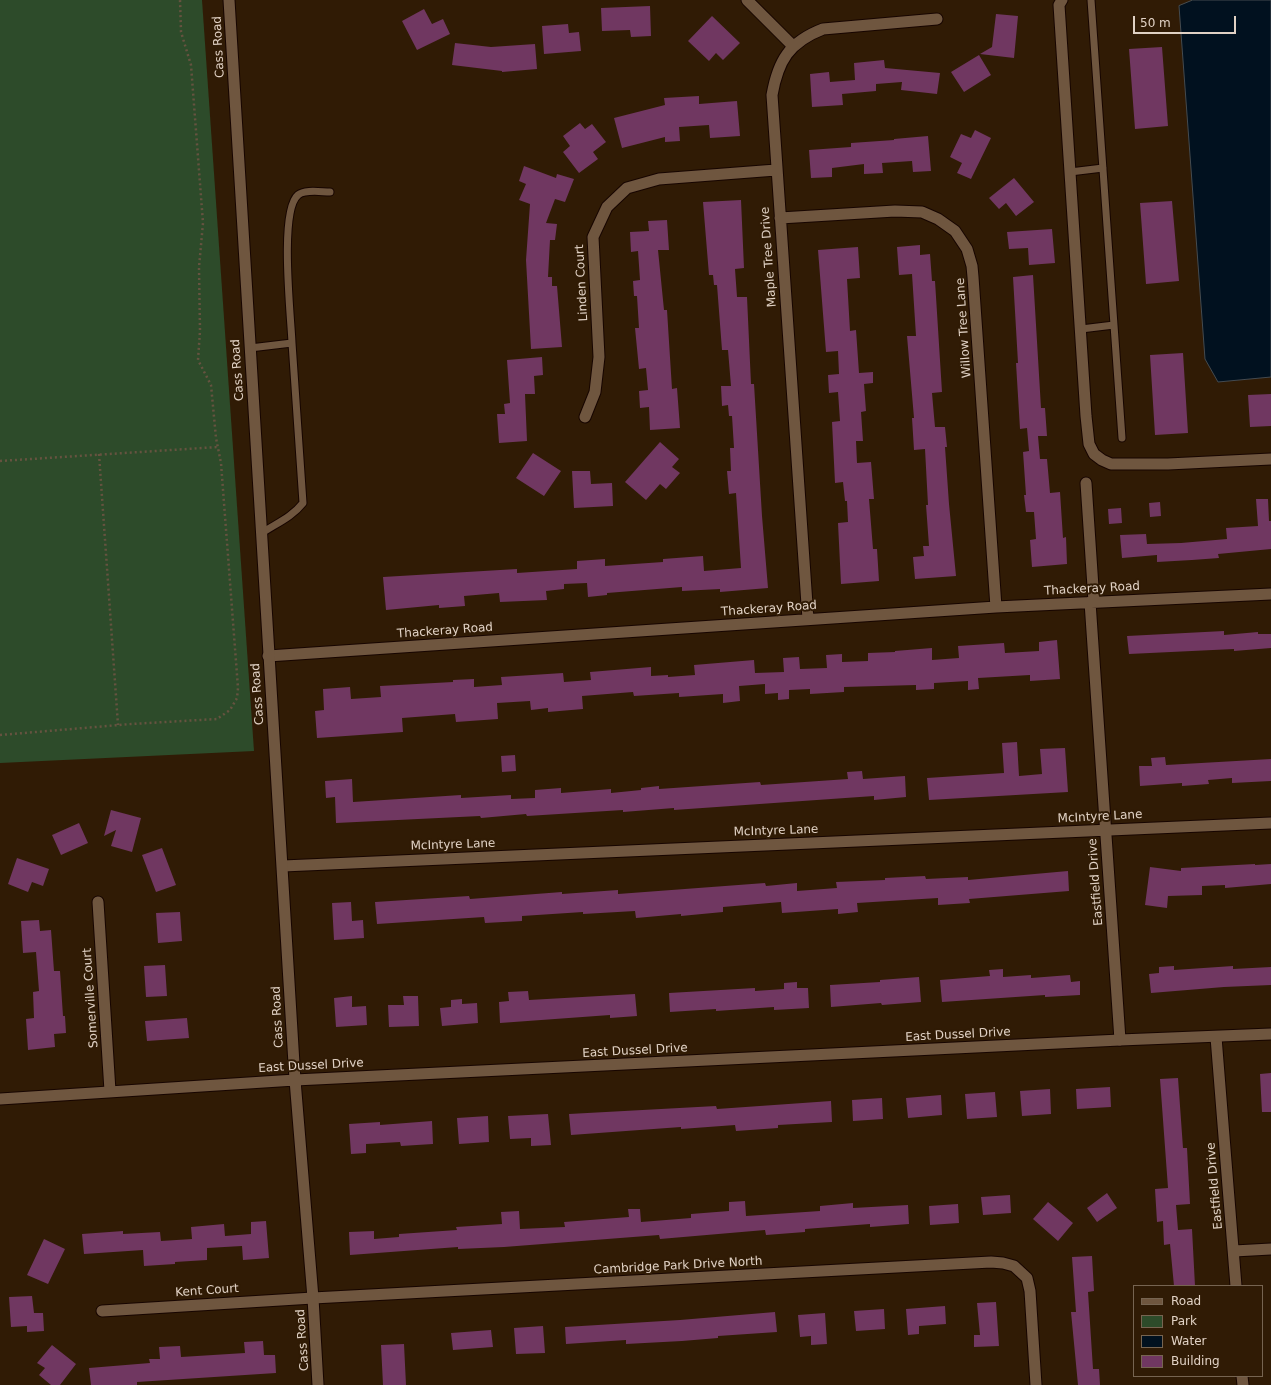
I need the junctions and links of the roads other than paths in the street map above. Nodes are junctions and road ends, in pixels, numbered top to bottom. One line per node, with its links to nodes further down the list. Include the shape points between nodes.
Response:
1 (229, 0): 15 (street, Cass Road)
2 (747, 0): 6 (street)
3 (1062, 0): 9 (street, via 1060,5)
4 (1091, 0): 7 (lane)
5 (937, 18): 6 (street, Maple Tree Drive, via 823,29)
6 (793, 46): 8 (street, Maple Tree Drive, via 779,66 772,96)
7 (1103, 168): 9 (lane); 12 (lane)
8 (776, 170): 11 (street, Maple Tree Drive); 16 (street, Linden Court, via 659,180 627,188 607,207 593,237 599,357 595,392)
9 (1070, 172): 13 (street)
10 (330, 192): 14 (lane, via 302,192 292,205 287,243)
11 (780, 218): 23 (street, Willow Tree Lane, via 895,211 922,212 955,231 967,249 974,277); 24 (street, Maple Tree Drive)
12 (1114, 325): 13 (lane); 17 (lane)
13 (1081, 329): 18 (street, via 1089,444 1094,454 1102,460 1111,464 1168,464)
14 (292, 343): 15 (lane); 20 (lane, via 302,503 290,516)
15 (250, 348): 20 (street, Cass Road)
16 (585, 417)
17 (1122, 438)
18 (1271, 459)
19 (1086, 483): 22 (street, Eastfield Drive)
20 (262, 532): 25 (street, Cass Road)
21 (1271, 594): 22 (street, Thackeray Road)
22 (1092, 602): 23 (street, Thackeray Road); 27 (street, Eastfield Drive)
23 (996, 607): 24 (street, Thackeray Road)
24 (808, 619): 25 (street, Thackeray Road)
25 (268, 656): 28 (street, Cass Road)
26 (1271, 823): 27 (street, McIntyre Lane)
27 (1105, 830): 28 (street, McIntyre Lane); 32 (street, Eastfield Drive)
28 (283, 866): 33 (street, Cass Road)
29 (98, 902): 34 (street, Somerville Court)
30 (1271, 1034): 31 (street, East Dussel Drive)
31 (1216, 1037): 32 (street, East Dussel Drive); 37 (street, Eastfield Drive)
32 (1120, 1040): 33 (street, East Dussel Drive)
33 (295, 1080): 34 (street, East Dussel Drive); 39 (street, Cass Road)
34 (110, 1091): 35 (street, East Dussel Drive)
35 (0, 1100)
36 (1271, 1249): 37 (street)
37 (1234, 1251): 38 (street, Eastfield Drive)
38 (1236, 1285)
39 (313, 1298): 40 (street, Kent Court); 41 (street, Cass Road); 42 (street, Cambridge Park Drive North, via 1003,1263 1014,1266 1027,1278)
40 (102, 1310)
41 (318, 1385)
42 (1036, 1385)

